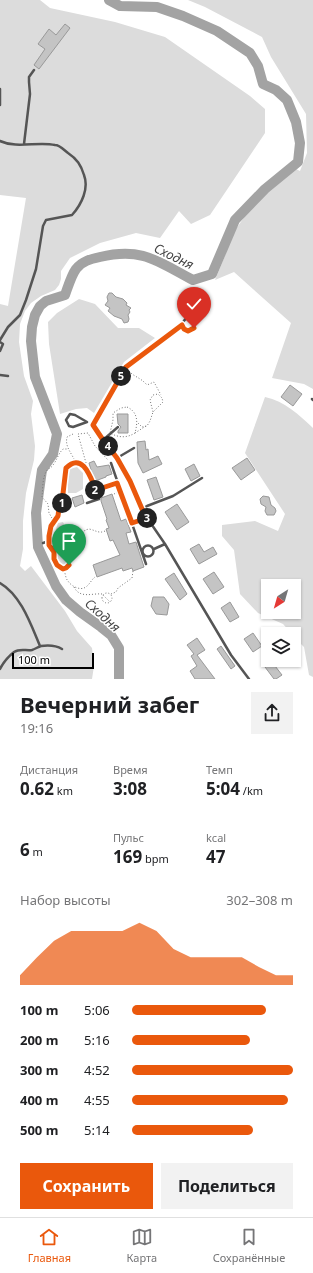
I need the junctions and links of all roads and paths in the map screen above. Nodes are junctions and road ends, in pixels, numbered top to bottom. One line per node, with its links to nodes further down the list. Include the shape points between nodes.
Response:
1 (34, 70): 5 (lane, via 29,77 30,94)
2 (0, 89): 3 (lane)
3 (0, 105)
4 (0, 142): 5 (lane)
5 (24, 144): 7 (lane, via 56,144 74,156 80,163 85,178 85,193 72,215 46,220 42,226 36,269 26,300 20,315 8,327)
6 (182, 325): 6 (lane, via 190,331 195,323 187,318); 9 (lane)
7 (0, 341): 8 (lane, via 3,344)
8 (0, 350)
9 (126, 367): 12 (path, via 147,385 154,382); 16 (lane)
10 (0, 375): 11 (lane)
11 (8, 376)
12 (162, 398): 13 (path, via 163,402); 13 (path, via 158,394 153,395 150,400)
13 (153, 412): 17 (path)
14 (87, 422): 14 (lane, via 72,414 66,420 71,427); 16 (lane)
15 (138, 422): 17 (path, via 142,426); 19 (path, via 132,409 121,408 113,412); 20 (path)
16 (93, 425): 22 (lane)
17 (147, 426): 20 (path)
18 (118, 427): 19 (lane)
19 (110, 433): 20 (path, via 126,437); 22 (lane)
20 (135, 433)
21 (73, 434): 24 (path, via 66,437)
22 (103, 440): 25 (lane)
23 (134, 448): 25 (lane)
24 (68, 449): 26 (path); 35 (path, via 63,449 58,454 43,480 42,497 48,504 48,513)
25 (117, 458): 33 (lane)
26 (76, 463): 28 (lane, via 84,465); 35 (lane, via 66,468 62,502)
27 (111, 463): 28 (path, via 95,446 88,433 78,434); 30 (lane)
28 (86, 469): 31 (lane)
29 (202, 478): 33 (lane, via 174,496)
30 (117, 483): 31 (lane); 36 (lane)
31 (96, 490): 32 (lane, via 99,499)
32 (87, 503)
33 (142, 509): 34 (lane)
34 (147, 518): 36 (lane); 40 (lane)
35 (54, 523): 39 (lane, via 51,526)
36 (132, 523): 42 (lane)
37 (105, 531): 44 (path, via 102,533 85,530 81,539 72,541 70,545 73,556 69,565)
38 (43, 543): 39 (lane)
39 (49, 543): 44 (path, via 57,565)
40 (165, 544): 41 (lane); 55 (lane, via 231,655)
41 (154, 549): 42 (lane, via 147,546); 42 (lane, via 150,556)
42 (142, 552): 43 (lane)
43 (146, 564)
44 (63, 569): 48 (path, via 67,580)
45 (133, 571): 50 (path, via 132,578)
46 (95, 577): 48 (path, via 82,589)
47 (0, 583): 52 (lane, via 14,594 27,615)
48 (74, 587): 49 (path, via 82,594)
49 (103, 594): 50 (path); 51 (path); 51 (path, via 103,601)
50 (111, 594): 51 (path)
51 (110, 602)
52 (40, 646): 53 (lane); 54 (lane, via 33,650 14,652)
53 (62, 649)
54 (0, 669)
55 (249, 679)

